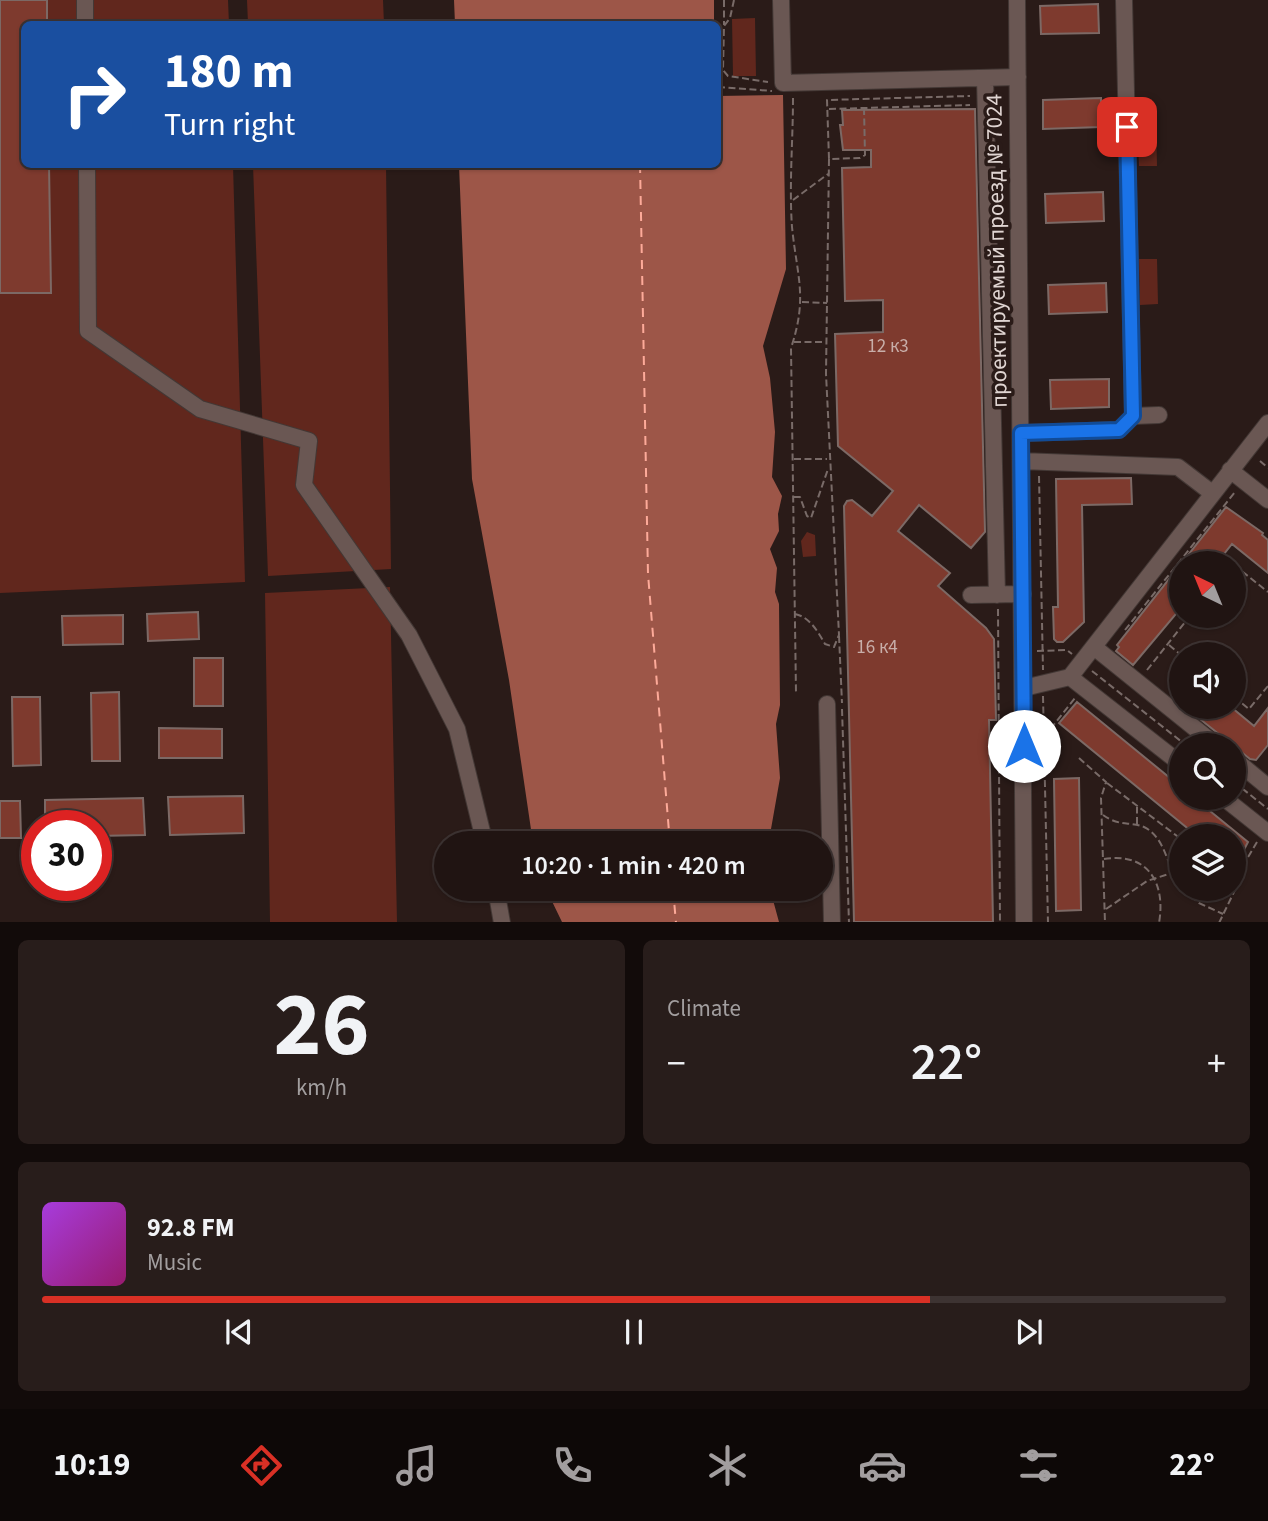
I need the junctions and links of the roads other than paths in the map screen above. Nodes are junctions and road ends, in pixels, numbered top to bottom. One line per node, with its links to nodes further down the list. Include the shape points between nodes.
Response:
1 (85, 0): 5 (street)
2 (781, 0): 6 (street, via 780,90)
3 (1017, 0): 7 (street, проектируемый проезд № 7024)
4 (1124, 0): 12 (street)
5 (85, 21)
6 (985, 78): 7 (street); 10 (street)
7 (1017, 78): 9 (street, проектируемый проезд № 7024)
8 (86, 168): 31 (street, via 88,331 200,409 309,441 304,485 409,635 457,729)
9 (1019, 218): 10 (street); 14 (street, проектируемый проезд № 7024)
10 (989, 219): 19 (street)
11 (1159, 415): 12 (street)
12 (1133, 416): 14 (street, via 1119,430)
13 (1265, 432): 16 (street)
14 (1021, 433): 15 (street, проектируемый проезд № 7024)
15 (1021, 461): 17 (street, via 1178,467); 20 (street, проектируемый проезд № 7024)
16 (1230, 470): 17 (street); 18 (street)
17 (1212, 493): 22 (street)
18 (1268, 500)
19 (998, 594): 20 (street); 21 (street)
20 (1023, 594): 24 (street, проектируемый проезд № 7024)
21 (971, 595)
22 (1094, 647): 23 (street); 26 (street)
23 (1070, 677): 24 (street); 27 (street)
24 (1024, 688): 36 (street, проектируемый проезд № 7024)
25 (827, 704): 35 (street)
26 (1201, 733)
27 (1169, 755)
28 (1246, 769): 29 (street)
29 (1268, 787)
30 (1237, 810): 32 (street)
31 (482, 831)
32 (1264, 835)
33 (498, 901): 34 (street)
34 (502, 922)
35 (832, 922)
36 (1024, 922)

